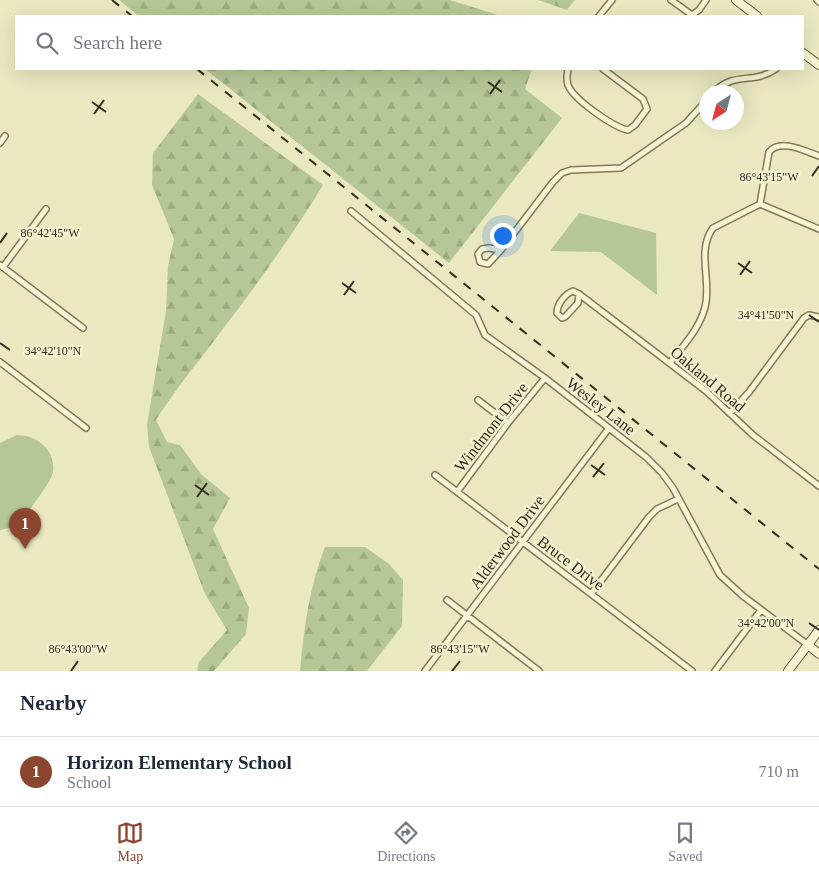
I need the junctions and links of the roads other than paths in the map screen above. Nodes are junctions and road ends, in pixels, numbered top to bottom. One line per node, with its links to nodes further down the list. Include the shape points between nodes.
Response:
1 (612, 0): 5 (street)
2 (670, 0): 3 (street, via 692,15)
3 (706, 0)
4 (736, 0): 6 (street)
5 (601, 15)
6 (756, 15)
7 (804, 54): 8 (street)
8 (819, 66)
9 (568, 70): 10 (street, via 568,85 575,96 619,128 628,130 646,108 643,99)
10 (604, 70)
11 (774, 70): 12 (street, via 761,76 729,80)
12 (721, 85)
13 (699, 109): 21 (street, via 686,123 621,168 562,173)
14 (5, 136): 15 (street)
15 (0, 143)
16 (819, 156): 17 (street, via 789,146 771,149)
17 (760, 204): 20 (street); 27 (street, via 713,228 708,234 704,253 706,306 699,323)
18 (46, 209): 22 (street)
19 (351, 211): 28 (street, Wesley Lane, via 476,316 485,335)
20 (819, 229)
21 (501, 250)
22 (1, 266): 25 (street)
23 (579, 294): 23 (street, via 573,309 565,317 560,316 557,308 568,293 573,290); 27 (street, Oakland Road)
24 (819, 317): 30 (street, via 809,315 804,318)
25 (83, 328)
26 (0, 362): 32 (street)
27 (670, 363): 30 (street, Oakland Road)
28 (545, 378): 31 (street, Windmont Drive); 33 (street, Wesley Lane)
29 (478, 400): 31 (street)
30 (730, 413): 35 (street, Oakland Road)
31 (508, 423): 36 (street, Windmont Drive)
32 (86, 428)
33 (609, 428): 37 (street, Wesley Lane, via 662,473); 38 (street, Alderwood Drive)
34 (435, 476): 36 (street, Bruce Drive)
35 (819, 486)
36 (457, 492): 38 (street, Bruce Drive)
37 (678, 499): 39 (street, via 649,517); 41 (street, Wesley Lane, via 720,575)
38 (523, 542): 39 (street, Bruce Drive); 42 (street, Alderwood Drive)
39 (591, 594): 48 (street, Bruce Drive)
40 (447, 600): 42 (street)
41 (761, 610): 44 (street, Wesley Lane); 49 (street)
42 (468, 616): 46 (street, Alderwood Drive); 47 (street)
43 (819, 630): 44 (street)
44 (808, 645): 45 (street); 50 (street)
45 (819, 654)
46 (425, 671)
47 (539, 671)
48 (692, 671)
49 (714, 671)
50 (788, 671)

